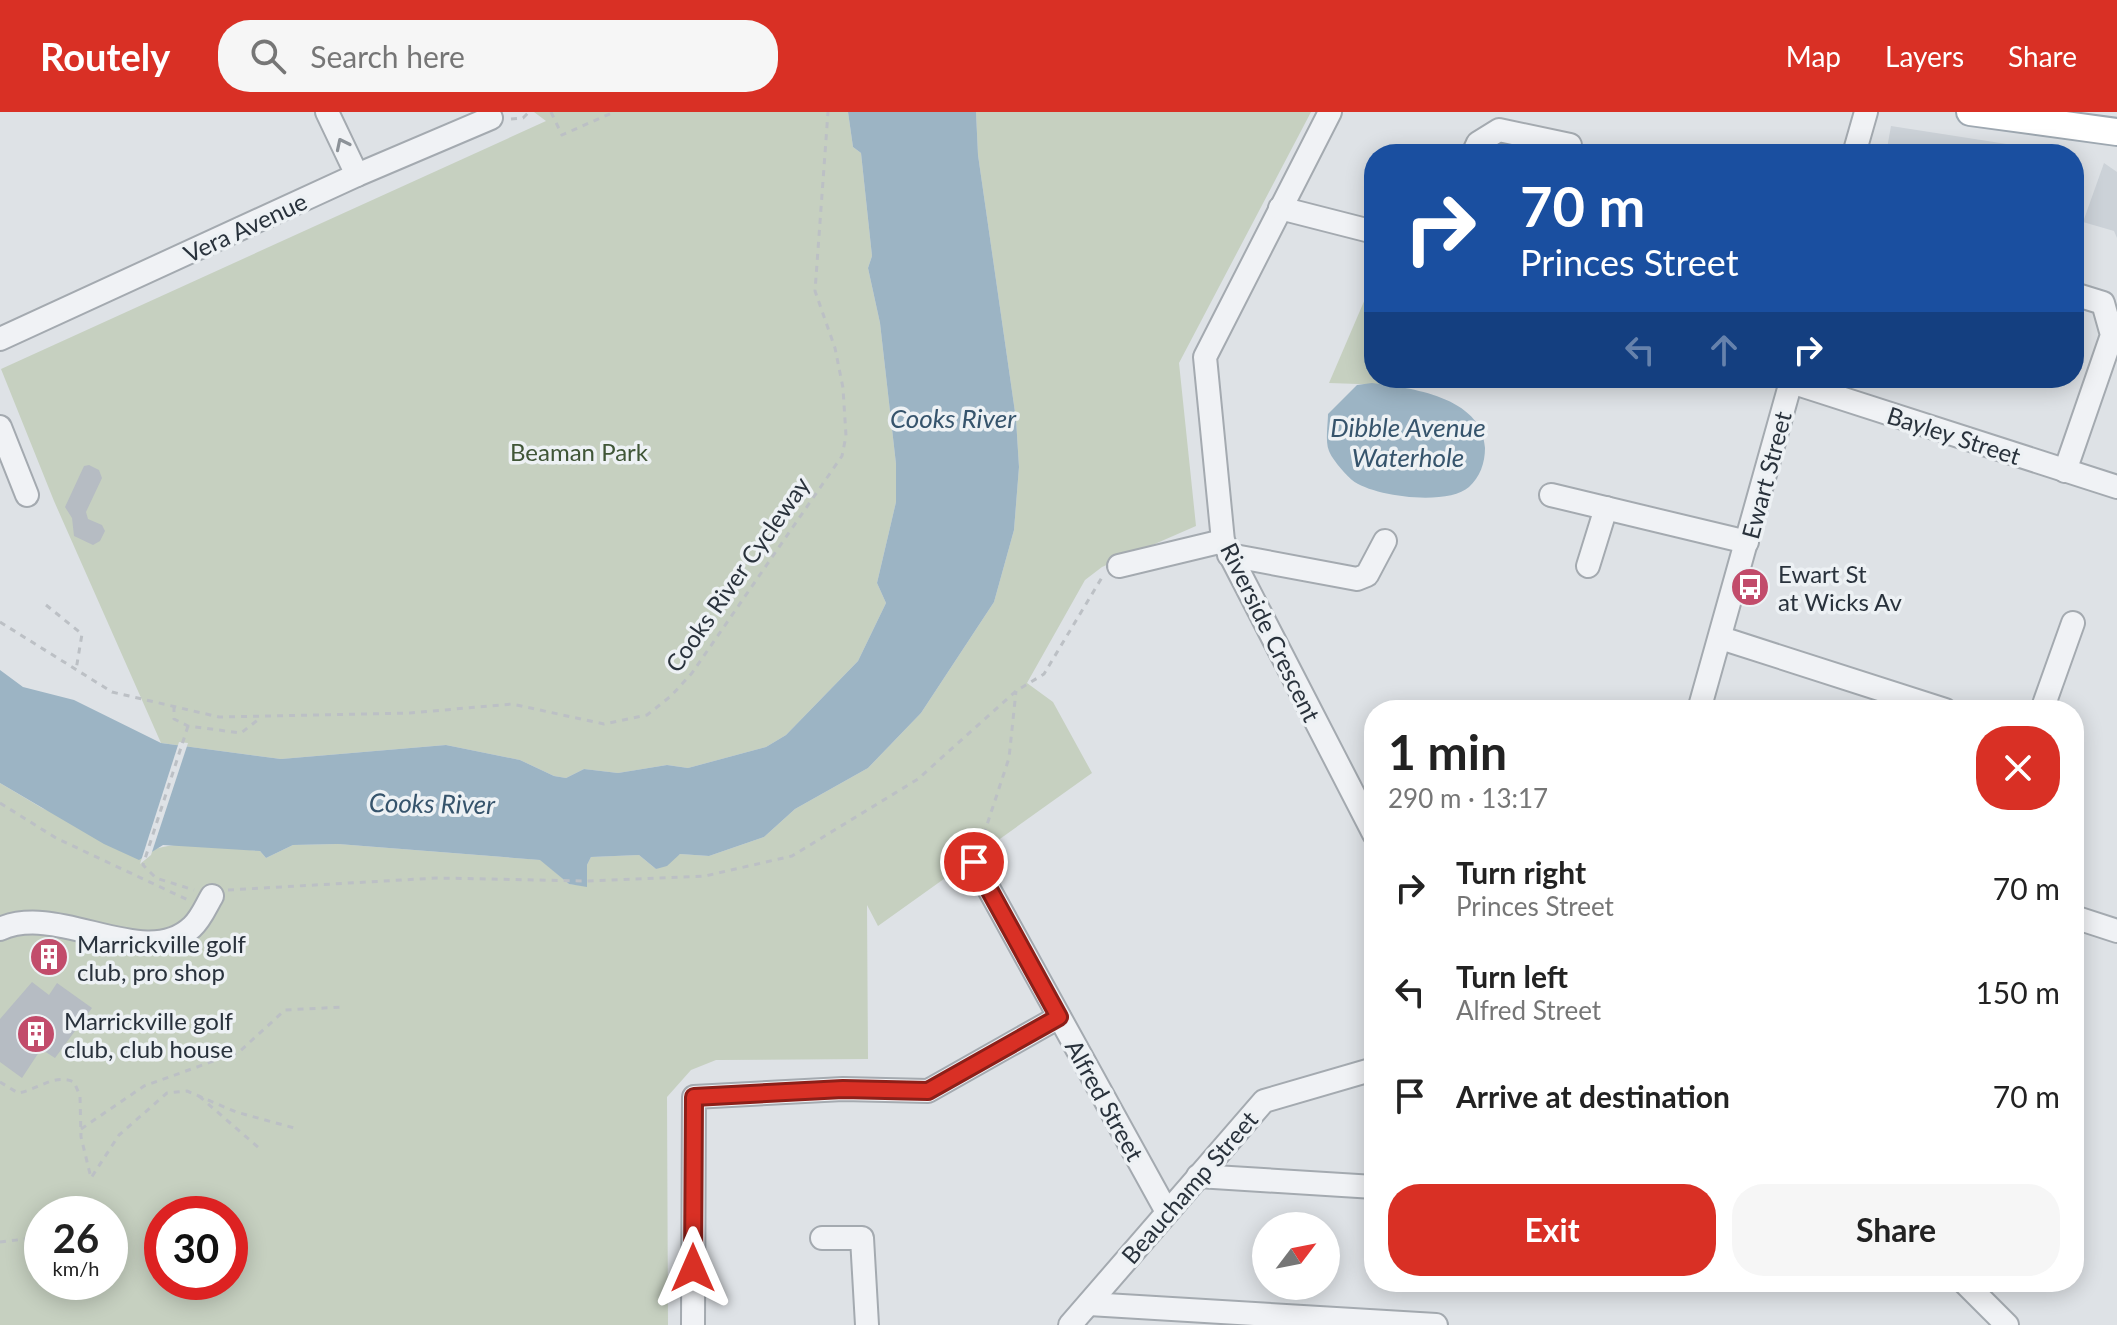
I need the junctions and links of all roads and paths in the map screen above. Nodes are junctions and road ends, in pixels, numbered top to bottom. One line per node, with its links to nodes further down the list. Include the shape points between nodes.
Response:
1 (327, 112): 13 (street, one-way to 1)
2 (551, 112): 3 (path, via 562,135)
3 (614, 112)
4 (828, 112): 41 (path, Cooks River Cycleway, via 815,291 843,388 842,456 671,696 647,715 604,724 512,704)
5 (1330, 112): 14 (street, Riverside Crescent)
6 (1866, 112): 12 (street)
7 (1970, 112): 9 (main road)
8 (491, 118): 13 (street, Vera Avenue)
9 (2117, 132)
10 (1478, 144): 11 (street, via 1499,130)
11 (1565, 144)
12 (1857, 144)
13 (357, 175): 17 (street, Vera Avenue)
14 (1280, 208): 15 (street); 28 (street, Riverside Crescent, via 1205,357)
15 (1364, 229)
16 (2084, 297): 21 (street, via 2103,303 2112,335)
17 (0, 339)
18 (1789, 388): 27 (street, Ewart Street)
19 (1815, 388): 21 (street, Bayley Street)
20 (0, 427): 23 (street)
21 (2065, 471): 22 (street, Bayley Street)
22 (2117, 487)
23 (27, 495)
24 (1551, 495): 25 (street)
25 (1606, 508): 27 (street); 30 (street)
26 (1385, 541): 28 (street, via 1367,575 1357,579)
27 (1747, 542): 34 (street, Ewart Street)
28 (1226, 548): 29 (street); 44 (street, Riverside Crescent)
29 (1119, 566): 36 (path, via 1100,576 1044,674)
30 (1588, 566)
31 (46, 605): 35 (path, via 82,634)
32 (0, 622): 35 (path, Cooks River Cycleway)
33 (2073, 623): 39 (street)
34 (1721, 638): 37 (street, Ewart Street); 38 (street)
35 (76, 670): 40 (path, Cooks River Cycleway, via 112,692)
36 (1016, 691): 45 (path, via 1009,758); 46 (path, via 918,779 792,856 705,876 587,881 437,878 227,890)
37 (1702, 700)
38 (1914, 700)
39 (2046, 700)
40 (174, 706): 41 (path, Cooks River Cycleway, via 219,717); 42 (path, via 174,719)
41 (259, 719): 42 (path, via 241,733)
42 (188, 726): 46 (path, via 143,865 156,878)
43 (0, 803): 46 (path, via 122,871)
44 (1364, 815)
45 (974, 862): 51 (street, Alfred Street)
46 (209, 901): 48 (street, via 183,935 161,941 143,943 40,920)
47 (2084, 920): 49 (street)
48 (0, 929)
49 (2117, 931)
50 (344, 1007): 55 (path, via 285,1010 239,1052 144,1086)
51 (1059, 1017): 60 (street, Alfred Street); 66 (street, via 928,1091 843,1089 694,1097)
52 (1364, 1072): 58 (street, Beauchamp Street, via 1272,1096)
53 (0, 1082): 55 (path, via 18,1093 53,1080 74,1082)
54 (196, 1093): 55 (path, via 178,1091 160,1098 119,1135 91,1178); 56 (path, via 236,1112); 57 (path)
55 (81, 1129)
56 (298, 1129)
57 (259, 1148)
58 (1198, 1176): 59 (street); 60 (street, Beauchamp Street)
59 (1364, 1186)
60 (1167, 1212): 65 (street, Beauchamp Street)
61 (822, 1238): 67 (street, via 862,1238)
62 (24, 1239): 63 (path)
63 (0, 1242)
64 (1974, 1292): 70 (street)
65 (1089, 1304): 68 (street, Beauchamp Street); 69 (street)
66 (693, 1325)
67 (867, 1325)
68 (1070, 1325)
69 (1436, 1325)
70 (2007, 1325)

